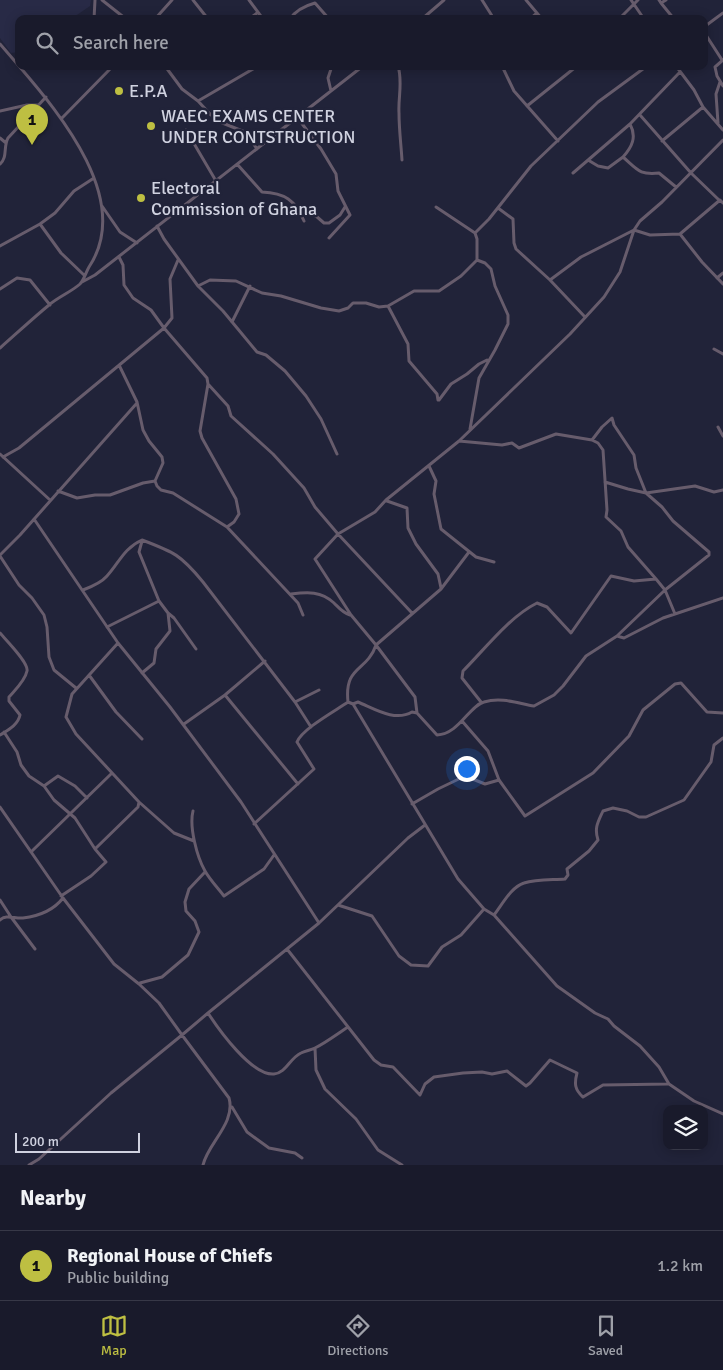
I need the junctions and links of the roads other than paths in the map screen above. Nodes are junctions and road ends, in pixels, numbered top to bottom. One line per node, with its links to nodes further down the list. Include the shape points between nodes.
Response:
1 (95, 0): 16 (street)
2 (102, 0): 17 (street)
3 (172, 0): 18 (street)
4 (193, 0): 19 (street)
5 (249, 0): 13 (street)
6 (444, 0): 23 (street)
7 (482, 0): 24 (street)
8 (526, 0): 14 (street)
9 (638, 0): 11 (street)
10 (666, 0): 12 (street)
11 (632, 2): 26 (street); 27 (street)
12 (660, 2): 28 (street)
13 (257, 13): 20 (street)
14 (537, 13): 25 (street)
15 (723, 13): 29 (street)
16 (94, 15)
17 (121, 15)
18 (159, 15)
19 (205, 15)
20 (254, 15)
21 (293, 15): 22 (street, via 304,6 315,3)
22 (326, 15)
23 (427, 15)
24 (491, 15)
25 (535, 15)
26 (622, 15)
27 (641, 15)
28 (671, 15)
29 (708, 24)
30 (708, 38): 32 (street)
31 (0, 44): 33 (street)
32 (723, 60): 45 (street, via 715,68)
33 (15, 61)
34 (22, 70): 48 (street)
35 (109, 70): 56 (street)
36 (168, 70): 49 (street, via 182,89)
37 (248, 70): 49 (street)
38 (331, 70): 47 (street, via 328,78)
39 (358, 70): 47 (street)
40 (399, 70): 68 (street)
41 (504, 70): 51 (street, via 514,91)
42 (570, 70): 51 (street)
43 (642, 70): 63 (street, via 598,102)
44 (680, 72): 52 (street); 54 (street)
45 (720, 82): 46 (street); 57 (street, via 716,94)
46 (723, 86)
47 (331, 91): 55 (street)
48 (46, 97): 50 (street); 56 (street)
49 (198, 101): 66 (street, via 220,122 245,132)
50 (38, 106): 53 (street); 65 (street)
51 (527, 106): 63 (street)
52 (703, 108): 57 (street); 64 (street)
53 (0, 111)
54 (640, 115): 58 (street); 64 (street)
55 (297, 117): 66 (street); 80 (street, via 336,174 338,191)
56 (62, 118): 74 (street)
57 (718, 123): 60 (street)
58 (630, 124): 67 (street, via 634,130 633,145); 69 (street)
59 (186, 130): 75 (street)
60 (723, 130)
61 (0, 138): 65 (street)
62 (723, 140): 73 (street)
63 (558, 141): 83 (street, via 532,166)
64 (662, 141): 73 (street)
65 (6, 143): 70 (street, via 6,153)
66 (258, 149): 71 (street)
67 (623, 158): 69 (street, via 608,168); 76 (street, via 638,171 659,173)
68 (402, 160)
69 (588, 160): 72 (street)
70 (0, 164)
71 (237, 164): 75 (street); 82 (street, via 262,192 285,196)
72 (573, 173)
73 (691, 173): 76 (street); 77 (street)
74 (94, 178): 79 (street); 85 (street, via 74,191 55,213)
75 (216, 181): 86 (street)
76 (677, 187): 87 (street)
77 (720, 200): 78 (street); 89 (street)
78 (723, 204)
79 (102, 206): 91 (street, via 120,232); 97 (street, via 103,236 96,257)
80 (345, 206): 82 (street, via 340,215 329,223); 90 (street, via 350,215)
81 (436, 207): 88 (street)
82 (297, 208): 84 (street)
83 (498, 208): 88 (street); 99 (street, via 513,219 516,249)
84 (304, 222)
85 (40, 224): 92 (street); 97 (street, via 61,253)
86 (157, 226): 91 (street); 94 (street)
87 (634, 230): 89 (street, via 650,235); 99 (street, via 581,257); 107 (street, via 620,272 604,297)
88 (475, 233): 95 (street)
89 (680, 234): 98 (street)
90 (329, 238)
91 (137, 243): 93 (street)
92 (0, 246)
93 (119, 257): 100 (street, via 96,276); 109 (street, via 123,265 124,285 133,298 151,310)
94 (179, 259): 102 (street); 109 (street, via 170,279 172,318)
95 (477, 260): 106 (street, via 439,291 414,291); 113 (street, via 485,262 491,269 508,315 508,324)
96 (723, 272): 98 (street)
97 (84, 275): 100 (street)
98 (718, 278): 101 (street)
99 (550, 280): 107 (street)
100 (82, 282): 105 (street)
101 (723, 284)
102 (198, 286): 103 (street, via 210,280 236,281); 108 (street)
103 (250, 286): 106 (street, via 262,293 338,311 353,303); 108 (street)
104 (0, 289): 105 (street, via 17,278 30,280)
105 (50, 305): 110 (street)
106 (388, 306): 113 (street, via 408,344 409,361 437,394 438,400 452,384)
107 (585, 317): 118 (street)
108 (232, 322): 122 (street, via 257,352 266,355 285,371 306,396 321,419)
109 (164, 328): 114 (street); 115 (street, via 207,378)
110 (0, 348)
111 (714, 349): 112 (street)
112 (723, 354)
113 (488, 360): 118 (street, via 479,378)
114 (119, 365): 116 (street); 123 (street, via 19,448)
115 (208, 384): 133 (street, via 200,431 236,499 238,514); 134 (street, via 228,406 236,421 304,488)
116 (137, 402): 125 (street, via 143,430 162,457 163,463); 128 (street)
117 (718, 427): 119 (street)
118 (470, 429): 121 (street)
119 (723, 436)
120 (592, 440): 121 (street, via 556,434 519,448 512,443); 126 (street, via 603,450); 129 (street, via 612,418 634,455)
121 (459, 441): 124 (street)
122 (336, 454)
123 (2, 455): 130 (street)
124 (429, 466): 131 (street); 136 (street, via 436,481 434,494 441,528)
125 (155, 481): 128 (street, via 110,495 77,498); 133 (street, via 161,490 173,493)
126 (605, 482): 129 (street); 139 (street, via 606,516)
127 (723, 490): 129 (street, via 714,492 695,486)
128 (58, 491): 130 (street)
129 (646, 493): 142 (street, via 709,552 709,556)
130 (50, 500): 132 (street)
131 (386, 500): 134 (street, via 375,512); 140 (street, via 407,508 408,528 438,574)
132 (34, 519): 137 (street); 141 (street)
133 (227, 527): 143 (street)
134 (338, 534): 147 (street); 150 (street, via 315,559)
135 (142, 540): 141 (street, via 125,551 106,578); 145 (street, via 139,552); 157 (street, via 170,550 187,562)
136 (469, 552): 138 (street); 140 (street)
137 (0, 555): 160 (street, via 44,615 49,657 54,670)
138 (494, 562)
139 (656, 579): 142 (street); 165 (street, via 634,581 611,576 571,632 547,607 537,603 528,608 463,671 462,678)
140 (441, 588): 147 (street)
141 (83, 590): 151 (street)
142 (664, 590): 148 (street); 153 (street)
143 (291, 594): 149 (street); 150 (street, via 321,594)
144 (723, 598): 148 (street)
145 (159, 601): 146 (street); 151 (street)
146 (168, 613): 156 (street); 158 (street, via 170,631 156,649 154,663)
147 (412, 613): 155 (street)
148 (674, 614): 153 (street, via 624,638)
149 (302, 615)
150 (351, 615): 155 (street)
151 (107, 627): 154 (street)
152 (0, 634): 172 (street, via 28,670 9,697 20,715 19,719)
153 (616, 636): 165 (street, via 586,656 554,695 534,706 503,699)
154 (118, 642): 158 (street); 159 (street)
155 (376, 645): 164 (street, via 373,654 348,680); 168 (street, via 415,698)
156 (196, 649)
157 (265, 661): 162 (street); 163 (street)
158 (142, 673): 170 (street)
159 (89, 675): 160 (street); 175 (street, via 116,712)
160 (76, 688): 176 (street, via 66,717 76,734)
161 (319, 690): 163 (street)
162 (225, 695): 170 (street); 178 (street)
163 (295, 702): 171 (street)
164 (348, 702): 166 (street); 171 (street)
165 (481, 702): 169 (street)
166 (353, 704): 168 (street, via 358,702 393,716); 182 (street)
167 (723, 713): 177 (street, via 707,712 681,683 675,684 643,710 628,736 593,773 525,816)
168 (417, 714): 169 (street, via 436,735 444,735)
169 (462, 721): 177 (street, via 488,751)
170 (184, 724): 186 (street)
171 (311, 727): 178 (street, via 298,742 314,770)
172 (4, 732): 173 (street); 179 (street, via 29,776)
173 (0, 735)
174 (723, 738): 197 (street, via 714,744 711,762 684,800 646,817 613,808 603,812 596,825 598,840 567,869 565,879 518,886)
175 (142, 739)
176 (112, 773): 180 (street); 181 (street)
177 (499, 780): 182 (street, via 485,784 465,776)
178 (298, 784): 186 (street)
179 (44, 786): 180 (street, via 58,776); 185 (street)
180 (87, 798): 185 (street)
181 (139, 802): 188 (street, via 174,832); 189 (street, via 138,807)
182 (412, 804): 187 (street)
183 (0, 807): 190 (street)
184 (192, 811): 188 (street)
185 (70, 814): 189 (street); 190 (street)
186 (254, 824): 191 (street)
187 (425, 825): 195 (street); 196 (street, via 458,880)
188 (194, 841): 192 (street)
189 (94, 849): 193 (street, via 106,862)
190 (31, 852): 193 (street)
191 (274, 855): 192 (street, via 264,869 224,896); 200 (street)
192 (205, 872): 203 (street, via 189,889 185,902 186,911 199,932 188,955 162,977)
193 (62, 897): 198 (street, via 57,906 44,913); 203 (street, via 114,964)
194 (0, 900): 198 (street)
195 (338, 905): 196 (street, via 372,916 400,956 411,966 428,966 442,948 461,935); 200 (street)
196 (484, 909): 197 (street)
197 (494, 915): 208 (street, via 557,986 608,1018 640,1046 659,1067)
198 (11, 917): 199 (street); 201 (street)
199 (0, 920)
200 (318, 923): 202 (street)
201 (35, 949)
202 (287, 949): 204 (street); 205 (street)
203 (139, 984): 206 (street, via 159,1003)
204 (208, 1013): 206 (street); 207 (street, via 238,1052 263,1073 275,1074 284,1070 300,1053)
205 (348, 1027): 207 (street); 208 (street, via 374,1060 393,1067 420,1095 425,1084 434,1077 463,1073 507,1071 526,1086 550,1060 577,1073 575,1087 583,1097 603,1085)
206 (182, 1036): 209 (street, via 229,1098); 212 (street)
207 (315, 1048): 214 (street, via 316,1070 325,1090 356,1119 378,1150)
208 (668, 1084): 210 (street)
209 (231, 1107): 211 (street, via 247,1132 269,1148 295,1153); 213 (street)
210 (723, 1114)
211 (302, 1158)
212 (29, 1165)
213 (203, 1165)
214 (402, 1165)

